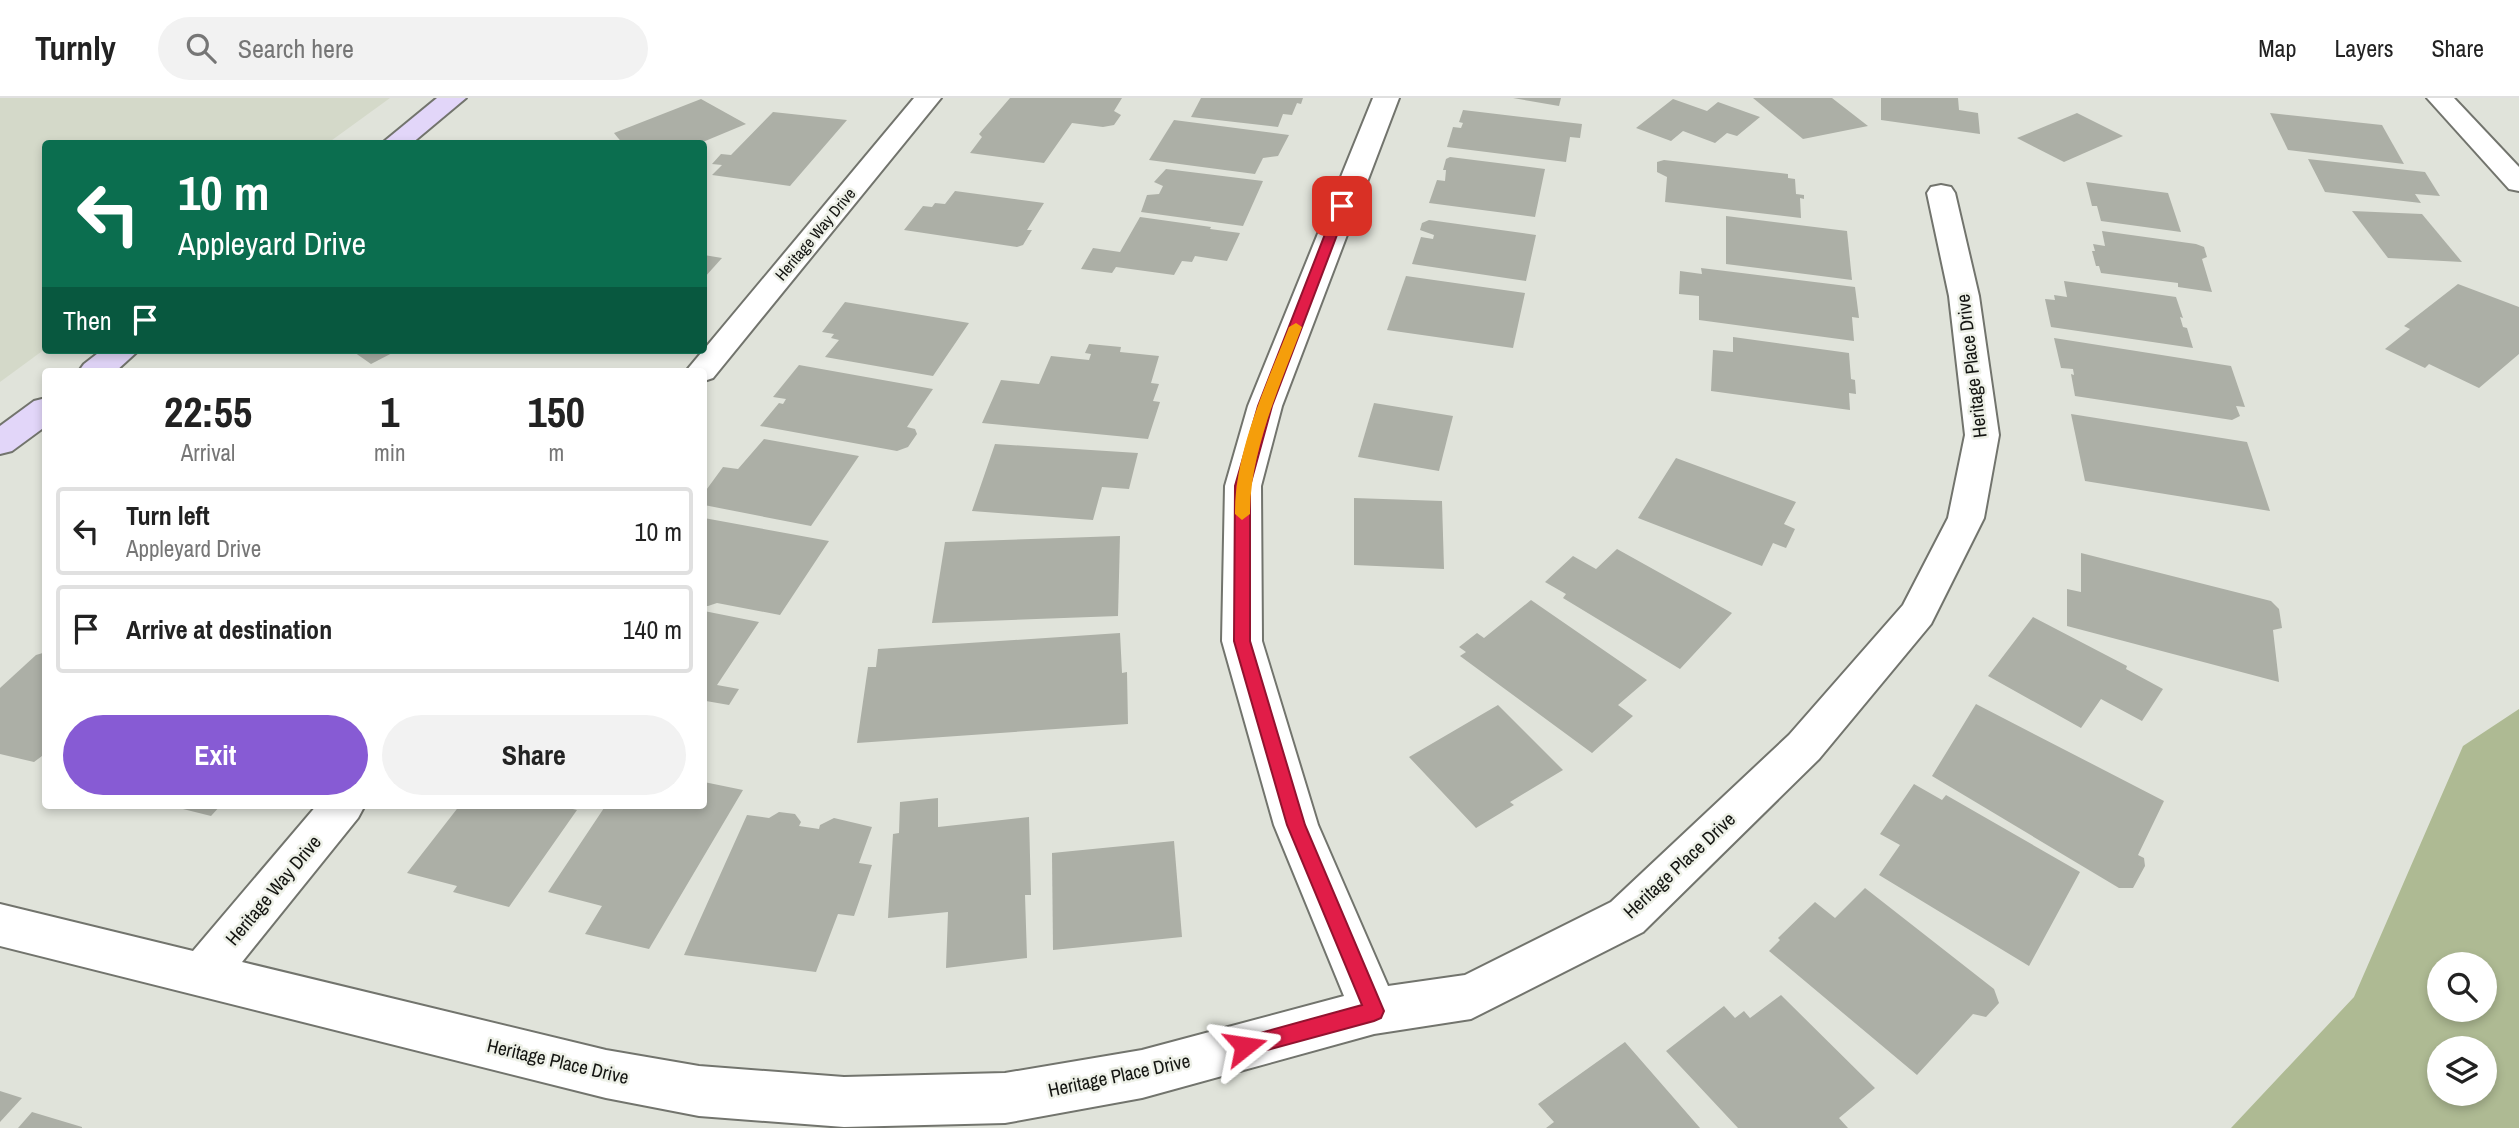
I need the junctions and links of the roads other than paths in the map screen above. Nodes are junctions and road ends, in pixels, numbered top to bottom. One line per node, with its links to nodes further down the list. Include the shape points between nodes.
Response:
1 (453, 98): 5 (street)
2 (928, 98): 10 (street, Heritage Way Drive)
3 (1386, 98): 16 (street, via 1265,406 1242,486 1242,641 1296,825)
4 (2440, 98): 6 (street)
5 (399, 140)
6 (2519, 183)
7 (1941, 193): 16 (street, Heritage Place Drive, via 1964,296 1982,435 1966,518 1917,614 1804,747 1627,917 1471,997)
8 (117, 354): 9 (street)
9 (99, 368)
10 (704, 368)
11 (42, 412): 12 (street)
12 (0, 443)
13 (340, 809): 15 (street, Heritage Way Drive)
14 (0, 925): 15 (street, Heritage Place Drive)
15 (202, 975): 16 (street, Heritage Place Drive, via 619,1076 699,1091 844,1102 1005,1098 1142,1074)
16 (1374, 1011)

